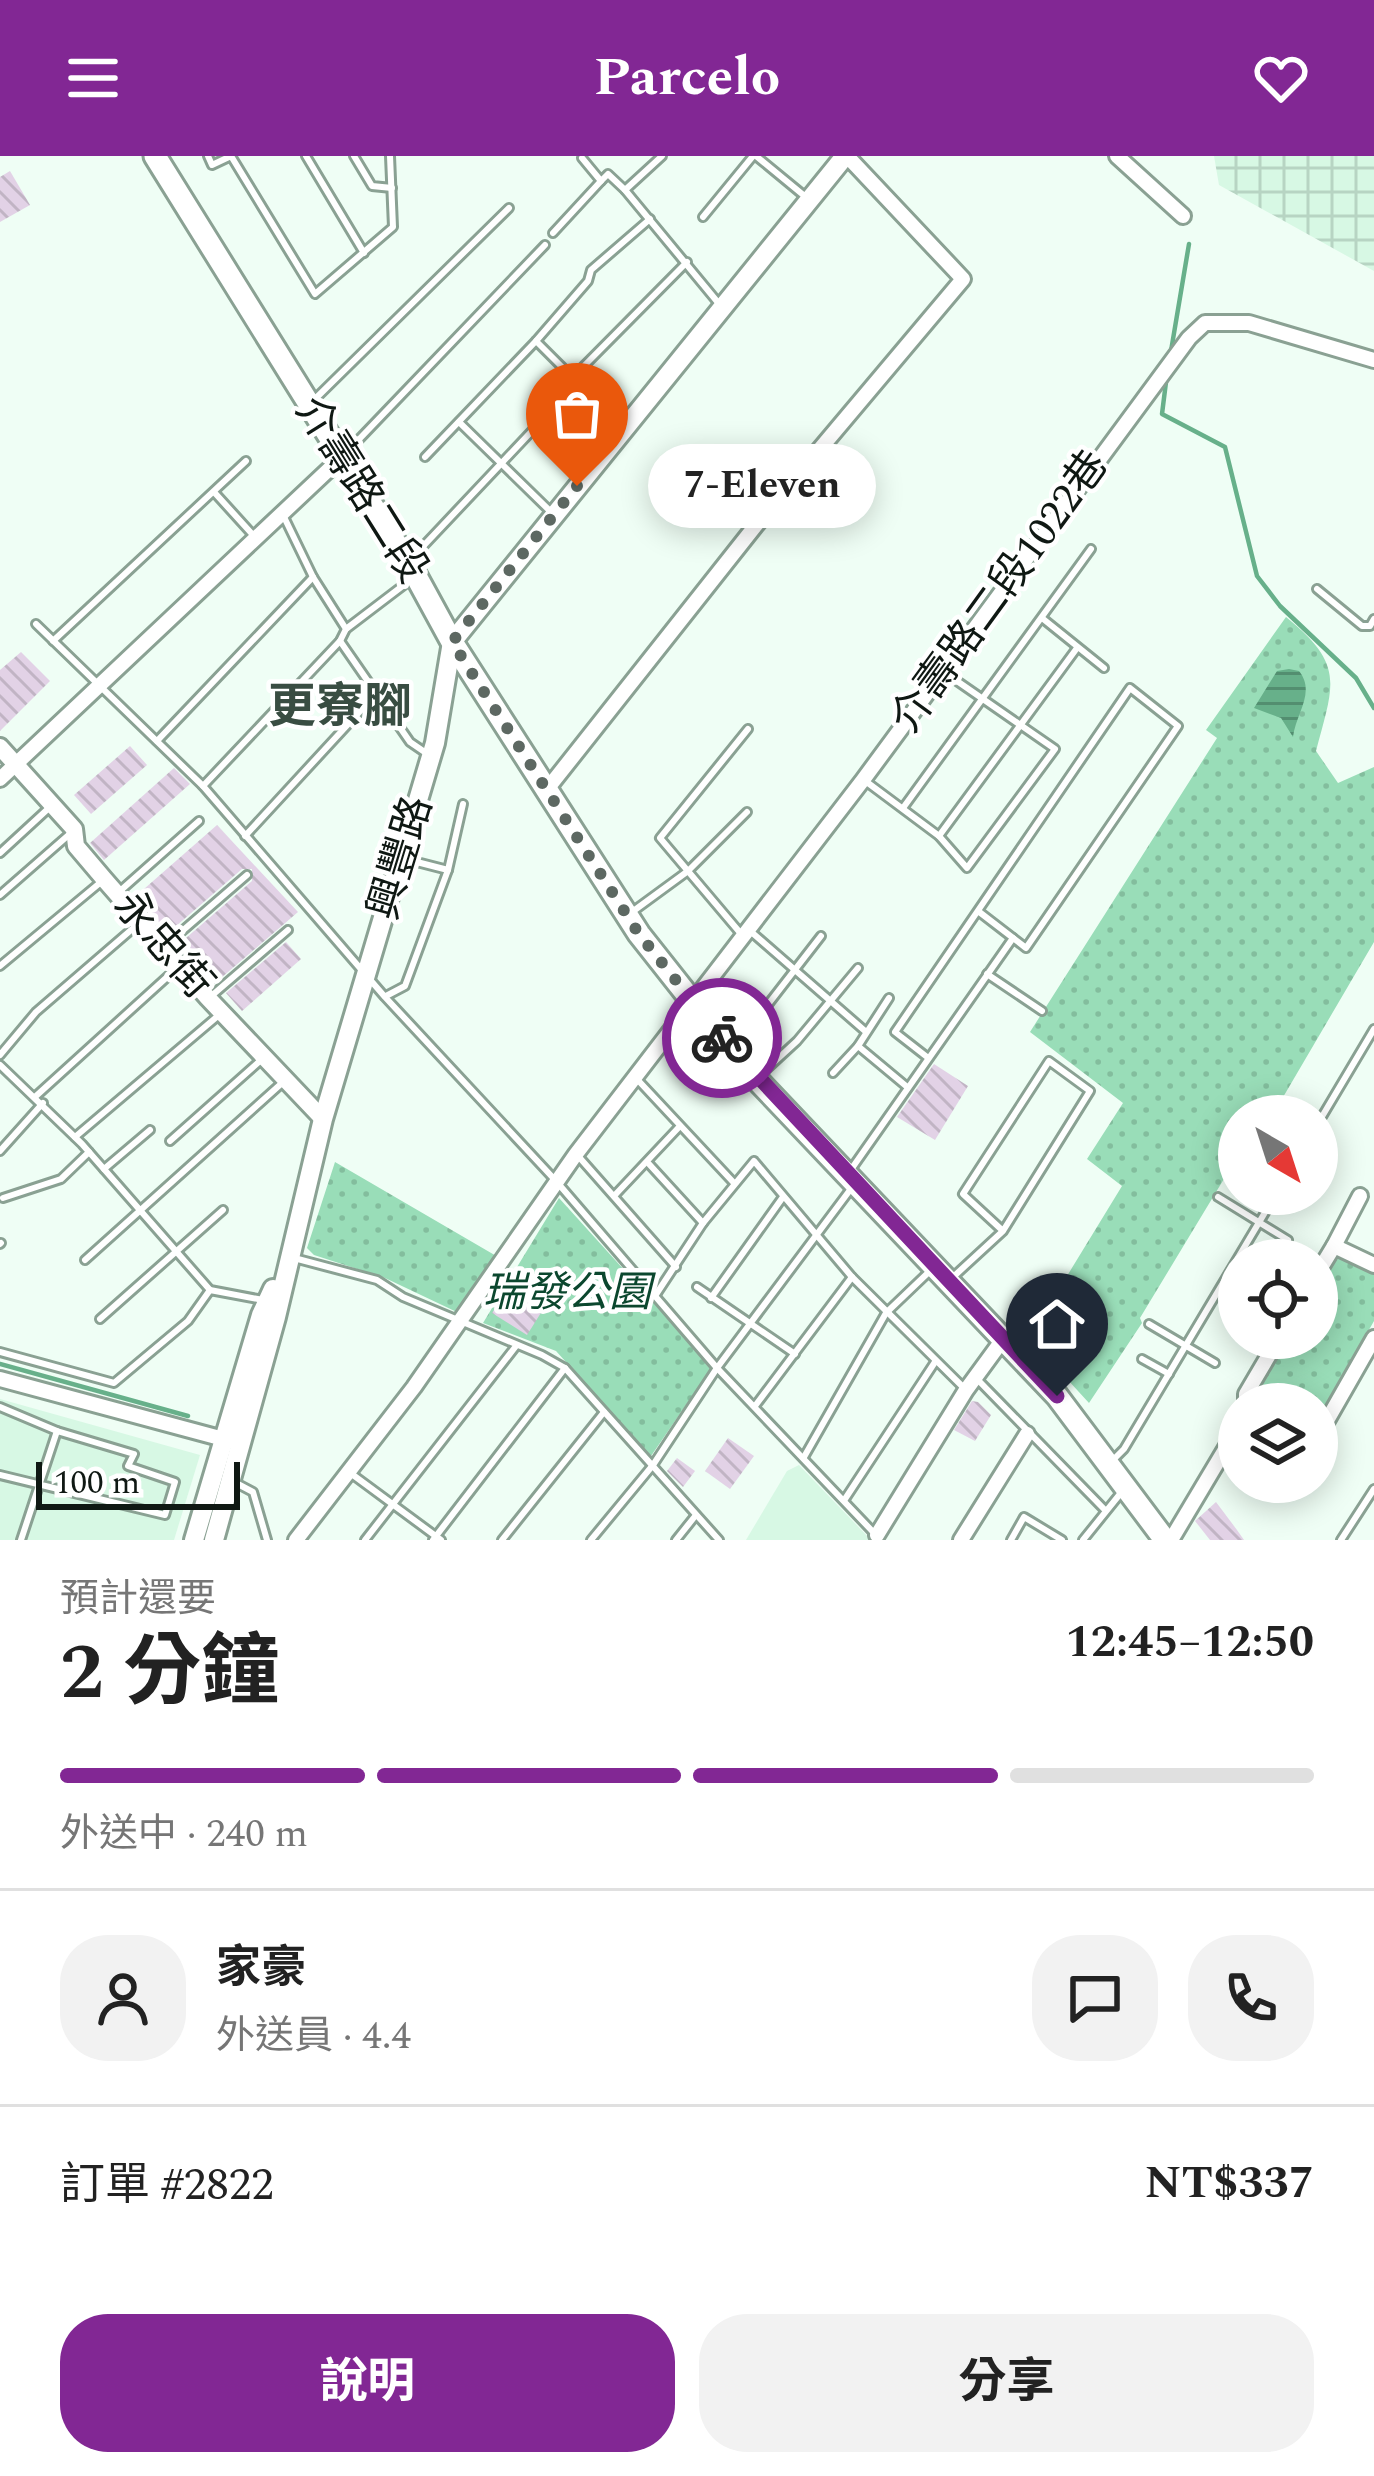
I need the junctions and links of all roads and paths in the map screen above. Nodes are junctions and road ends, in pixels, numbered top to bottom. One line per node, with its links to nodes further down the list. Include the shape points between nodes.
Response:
1 (155, 156): 28 (main road, 介壽路二段)
2 (208, 156): 3 (lane, via 212,165)
3 (231, 156): 22 (lane, via 315,294)
4 (305, 156): 22 (lane)
5 (354, 156): 13 (lane, via 372,185)
6 (390, 156): 13 (lane)
7 (662, 156): 14 (lane)
8 (755, 156): 15 (lane); 17 (lane)
9 (846, 156): 15 (main road, 興豐路); 65 (street, via 963,279)
10 (1117, 156): 18 (street)
11 (582, 158): 12 (lane)
12 (601, 181): 14 (lane, via 608,174); 20 (lane)
13 (392, 188): 22 (lane, via 394,227)
14 (625, 190): 19 (lane)
15 (809, 200): 24 (main road, 興豐路)
16 (508, 208): 28 (lane)
17 (703, 217)
18 (1183, 217)
19 (650, 219): 23 (lane); 25 (lane, via 591,270)
20 (553, 233)
21 (544, 245): 31 (lane)
22 (364, 253)
23 (687, 262): 24 (lane); 27 (lane)
24 (722, 308): 30 (main road, 興豐路)
25 (536, 341): 27 (lane); 29 (lane)
26 (1374, 359): 52 (street, 介壽路二段1022巷, via 1249,323 1205,323)
27 (576, 378): 30 (lane); 34 (lane)
28 (308, 405): 31 (main road, 介壽路二段)
29 (460, 422): 32 (lane); 34 (lane)
30 (624, 428): 37 (main road, 興豐路)
31 (342, 457): 36 (street); 40 (main road, 介壽路二段)
32 (425, 457)
33 (246, 461): 35 (lane)
34 (503, 464): 37 (lane); 40 (lane)
35 (214, 492): 38 (lane); 47 (lane)
36 (283, 513): 38 (street); 41 (lane)
37 (554, 515): 49 (main road, 興豐路)
38 (255, 538): 53 (street)
39 (1091, 549): 43 (lane)
40 (412, 569): 46 (lane); 49 (main road, 介壽路二段)
41 (313, 577): 46 (lane); 58 (lane)
42 (1317, 589): 44 (lane, via 1362,626)
43 (1042, 618): 50 (lane); 55 (lane)
44 (1374, 619)
45 (37, 624): 47 (lane)
46 (346, 629): 48 (lane)
47 (53, 641): 53 (lane)
48 (340, 641): 54 (lane); 64 (lane)
49 (452, 642): 60 (main road, 興豐路); 65 (main road, 介壽路二段)
50 (1077, 648): 51 (lane); 56 (lane)
51 (1104, 668)
52 (941, 670): 55 (lane); 63 (street, 介壽路二段1022巷)
53 (97, 685): 58 (lane); 61 (street)
54 (375, 694): 60 (lane); 72 (lane)
55 (983, 700): 56 (lane); 68 (lane)
56 (1022, 727): 73 (lane); 73 (lane, via 1055,749 967,868)
57 (748, 729): 77 (lane, via 660,838)
58 (157, 741): 64 (lane)
59 (0, 747): 61 (street, 永忠街)
60 (431, 757): 75 (main road, 興豐路)
61 (16, 764): 62 (street); 67 (street, 永忠街)
62 (0, 779)
63 (863, 780): 68 (lane); 85 (street, 介壽路二段1022巷)
64 (202, 786): 72 (lane)
65 (548, 788): 82 (main road, 介壽路二段)
66 (463, 804): 76 (lane)
67 (52, 805): 71 (street, 永忠街); 74 (lane)
68 (902, 808): 73 (lane)
69 (746, 812): 77 (lane)
70 (199, 821): 79 (lane)
71 (74, 829): 79 (street, 永忠街, via 76,846); 80 (lane)
72 (245, 836): 93 (lane)
73 (939, 836)
74 (0, 853)
75 (401, 858): 76 (lane); 93 (main road, 興豐路)
76 (448, 870): 95 (lane, via 405,986)
77 (688, 871): 82 (lane); 85 (lane)
78 (247, 875): 88 (lane)
79 (111, 886): 83 (street, 永忠街); 89 (lane)
80 (0, 895)
81 (978, 911): 87 (lane); 87 (lane, via 1130,688 1178,726 1026,948); 107 (lane, via 896,1032)
82 (628, 915): 99 (main road, 介壽路二段)
83 (141, 922): 88 (street, 永忠街); 106 (lane, via 35,1012)
84 (288, 930): 96 (lane)
85 (746, 934): 92 (lane); 99 (street, 介壽路二段1022巷)
86 (821, 936): 92 (lane)
87 (1013, 938): 94 (lane)
88 (164, 947): 90 (street, 永忠街)
89 (0, 966)
90 (179, 966): 96 (street, 永忠街); 116 (lane)
91 (858, 968): 98 (lane)
92 (796, 970): 98 (lane); 100 (lane)
93 (367, 974): 95 (lane); 118 (main road, 興豐路)
94 (987, 974): 101 (lane); 107 (lane)
95 (386, 997): 129 (lane)
96 (208, 998): 102 (street, 永忠街)
97 (889, 998): 104 (lane)
98 (832, 1000): 104 (lane); 112 (lane)
99 (694, 1003): 111 (street, 介壽路二段1022巷); 112 (main road, 介壽路二段)
100 (766, 1007)
101 (1042, 1011)
102 (222, 1012): 108 (street, 永忠街); 121 (lane)
103 (1374, 1029): 115 (lane)
104 (865, 1031): 105 (lane)
105 (859, 1046): 110 (lane); 114 (lane)
106 (0, 1055)
107 (927, 1057): 114 (lane)
108 (263, 1058): 113 (street, 永忠街); 122 (lane)
109 (1, 1066): 116 (lane)
110 (833, 1073)
111 (635, 1077): 119 (lane); 125 (street, 介壽路二段1022巷)
112 (756, 1078): 128 (main road, 介壽路二段)
113 (284, 1080): 118 (street, 永忠街); 135 (lane)
114 (906, 1086): 128 (lane)
115 (1335, 1095)
116 (36, 1096): 117 (lane)
117 (44, 1103): 121 (lane); 123 (lane)
118 (323, 1119): 147 (main road, 興豐路)
119 (680, 1126): 126 (lane); 130 (lane)
120 (150, 1130): 127 (lane)
121 (75, 1136): 124 (lane)
122 (170, 1141)
123 (0, 1151)
124 (89, 1152): 127 (lane); 134 (lane, via 61,1179)
125 (576, 1154): 129 (street, 介壽路二段1022巷); 131 (lane)
126 (648, 1163): 131 (lane); 139 (lane)
127 (104, 1168): 135 (lane)
128 (852, 1178): 142 (lane); 151 (main road, 介壽路二段)
129 (556, 1181): 155 (lane); 160 (street, 介壽路二段1022巷)
130 (734, 1184): 133 (lane, via 754,1162); 139 (lane)
131 (614, 1196): 150 (lane)
132 (1360, 1196): 144 (street)
133 (784, 1197): 142 (lane); 156 (lane)
134 (3, 1198)
135 (141, 1210): 146 (lane); 148 (lane)
136 (223, 1210): 146 (lane)
137 (1245, 1215): 140 (lane)
138 (1263, 1215): 140 (lane)
139 (703, 1223): 150 (lane)
140 (1258, 1224): 143 (lane); 166 (lane)
141 (1003, 1231): 141 (lane, via 1090,1091 1049,1061 963,1193); 151 (lane)
142 (818, 1233): 152 (lane); 162 (lane)
143 (1286, 1239)
144 (1338, 1239)
145 (1338, 1248): 149 (street)
146 (176, 1251): 154 (lane); 159 (lane)
147 (287, 1257): 157 (main road, 興豐路); 160 (lane, via 377,1280)
148 (85, 1260)
149 (1374, 1265)
150 (676, 1267): 155 (lane)
151 (943, 1274): 158 (lane); 163 (main road, 介壽路二段)
152 (852, 1277): 158 (lane); 168 (lane)
153 (697, 1287): 156 (lane)
154 (210, 1290): 157 (lane); 167 (lane, via 188,1321 114,1384)
155 (655, 1296): 173 (lane)
156 (711, 1298): 162 (lane)
157 (273, 1302): 183 (main road, 興豐路)
158 (886, 1313): 170 (lane); 184 (lane)
159 (100, 1319)
160 (459, 1321): 165 (lane); 188 (street, 介壽路二段1022巷)
161 (1149, 1324): 166 (lane)
162 (752, 1326): 168 (lane); 173 (lane)
163 (1004, 1338): 176 (street); 186 (main road, 介壽路二段)
164 (1374, 1338): 177 (street)
165 (516, 1346): 172 (lane); 195 (lane)
166 (1184, 1348): 171 (lane); 174 (lane)
167 (0, 1352)
168 (794, 1354): 178 (lane)
169 (1142, 1359): 174 (lane)
170 (935, 1362): 176 (lane); 194 (lane)
171 (1215, 1363)
172 (565, 1368): 180 (lane); 199 (lane)
173 (717, 1368): 178 (lane); 187 (lane)
174 (1169, 1374): 186 (lane)
175 (0, 1379): 183 (street)
176 (971, 1384): 182 (lane); 198 (street)
177 (1338, 1401)
178 (755, 1406): 184 (lane)
179 (0, 1407): 181 (lane)
180 (604, 1412): 187 (lane); 206 (lane)
181 (57, 1431): 191 (lane); 191 (lane, via 134,1454 128,1466 176,1482 165,1515)
182 (1027, 1434): 196 (lane); 210 (street)
183 (233, 1442): 190 (main road, 興豐路)
184 (804, 1457): 194 (lane)
185 (1218, 1460): 214 (street)
186 (1109, 1463): 192 (main road, 介壽路二段)
187 (653, 1465): 197 (lane); 207 (lane)
188 (349, 1472): 195 (lane); 204 (street, 介壽路二段1022巷)
189 (0, 1475): 191 (lane)
190 (224, 1477): 201 (main road, 興豐路); 202 (main road, 興豐路); 203 (lane, via 253,1492)
191 (39, 1486): 200 (lane)
192 (1126, 1486): 196 (lane); 214 (main road, 介壽路二段)
193 (1374, 1489): 215 (lane)
194 (845, 1499): 198 (lane)
195 (392, 1503): 199 (lane); 205 (lane)
196 (1104, 1509): 213 (lane)
197 (696, 1515): 208 (lane); 209 (lane)
198 (879, 1538)
199 (437, 1539)
200 (21, 1540)
201 (194, 1540)
202 (214, 1540)
203 (267, 1540)
204 (296, 1540)
205 (365, 1540)
206 (502, 1540)
207 (591, 1540)
208 (676, 1540)
209 (718, 1540)
210 (961, 1540)
211 (1011, 1540): 212 (lane, via 1024,1517)
212 (1062, 1540)
213 (1083, 1540)
214 (1168, 1540)
215 (1341, 1540)

